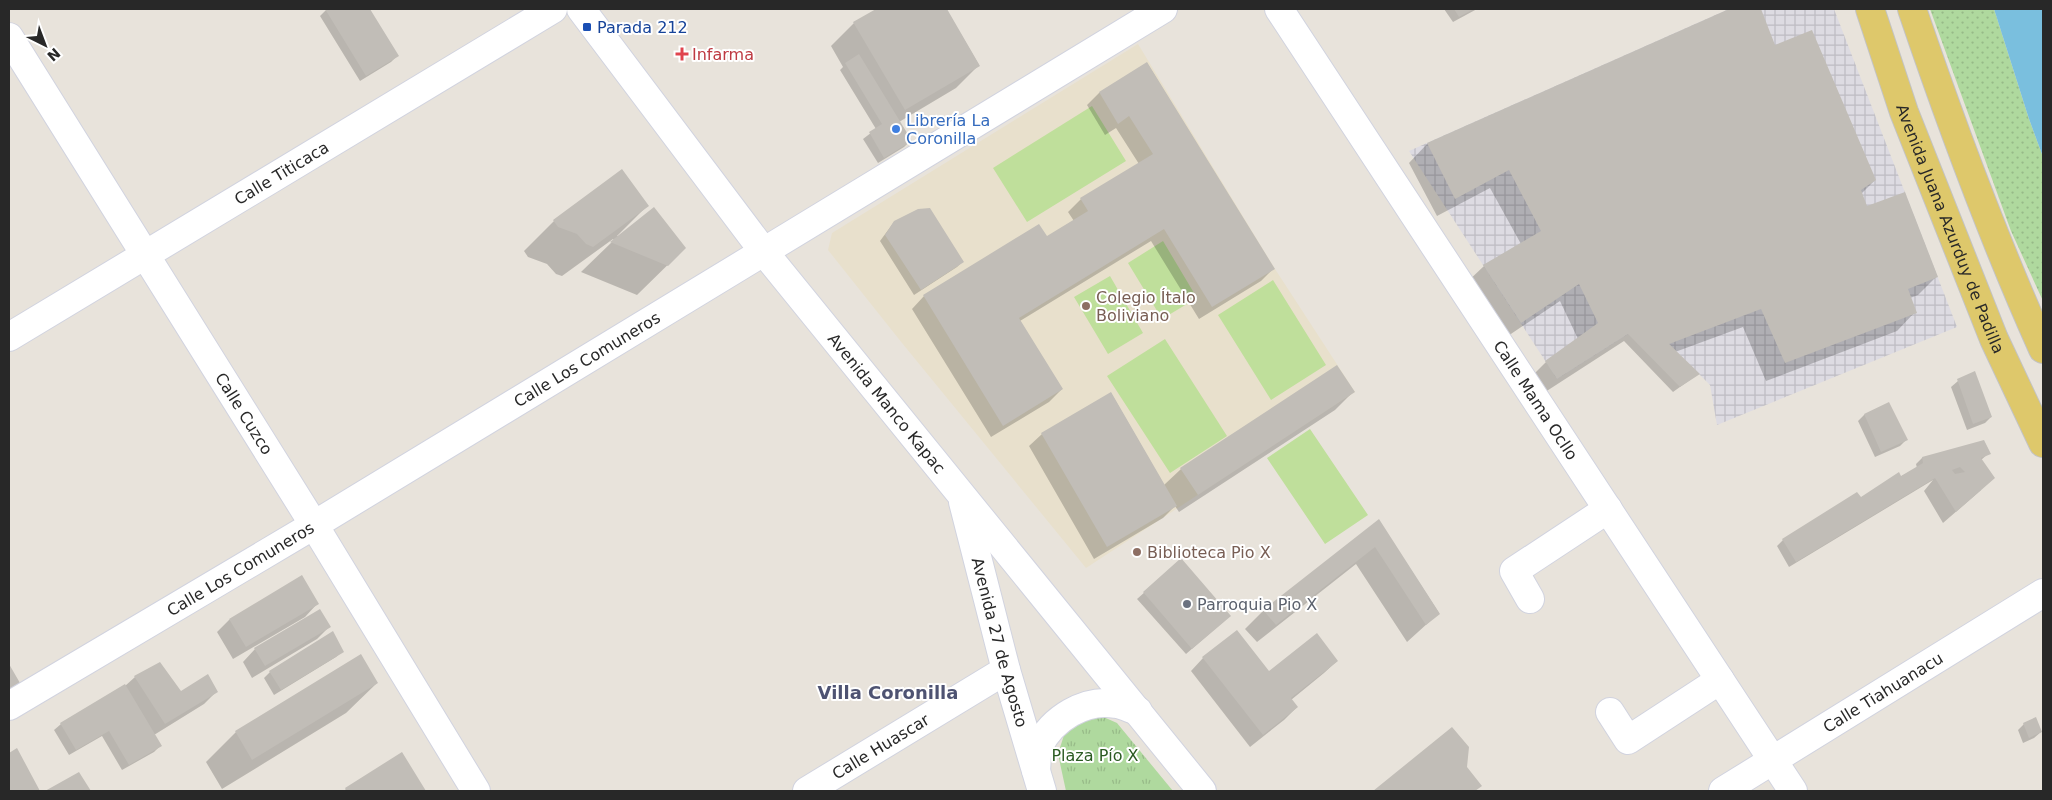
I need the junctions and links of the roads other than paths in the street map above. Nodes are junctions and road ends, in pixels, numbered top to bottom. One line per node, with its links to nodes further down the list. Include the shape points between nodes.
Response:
1 (553, 9): 9 (street, Calle Titicaca)
2 (581, 9): 8 (street, Avenida Manco Kapac)
3 (1163, 9): 8 (street, Calle Los Comuneros)
4 (1279, 9): 14 (street, Calle Mama Ocllo)
5 (1870, 9): 12 (main road, Avenida Juana Azurduy de Padilla, via 1904,112 1987,321)
6 (1912, 9): 11 (main road, via 2011,277)
7 (9, 37): 9 (street, Calle Cuzco)
8 (764, 252): 13 (street, Avenida Manco Kapac); 15 (street, Calle Los Comuneros)
9 (145, 255): 10 (street, Calle Titicaca); 15 (street, Calle Cuzco)
10 (9, 336)
11 (2043, 348)
12 (2043, 443)
13 (961, 493): 18 (street, Avenida 27 de Agosto); 21 (street, Avenida Manco Kapac)
14 (1608, 509): 17 (street, via 1514,571); 19 (street, Calle Mama Ocllo)
15 (314, 525): 20 (street, Calle Los Comuneros); 25 (street, Calle Cuzco)
16 (2043, 593): 23 (street, Calle Tiahuanacu)
17 (1530, 599)
18 (1006, 670): 24 (street, Avenida 27 de Agosto); 26 (street, Calle Huascar)
19 (1720, 680): 22 (street, via 1628,740); 23 (street, Calle Mama Ocllo)
20 (9, 706)
21 (1138, 712): 24 (street, via 1116,704 1090,704 1070,712 1050,729 1038,748); 27 (street, Avenida Manco Kapac)
22 (1610, 712)
23 (1773, 760): 28 (street, Calle Tiahuanacu); 29 (street, Calle Mama Ocllo)
24 (1039, 781)
25 (476, 791)
26 (807, 791)
27 (1202, 791)
28 (1723, 791)
29 (1793, 791)

